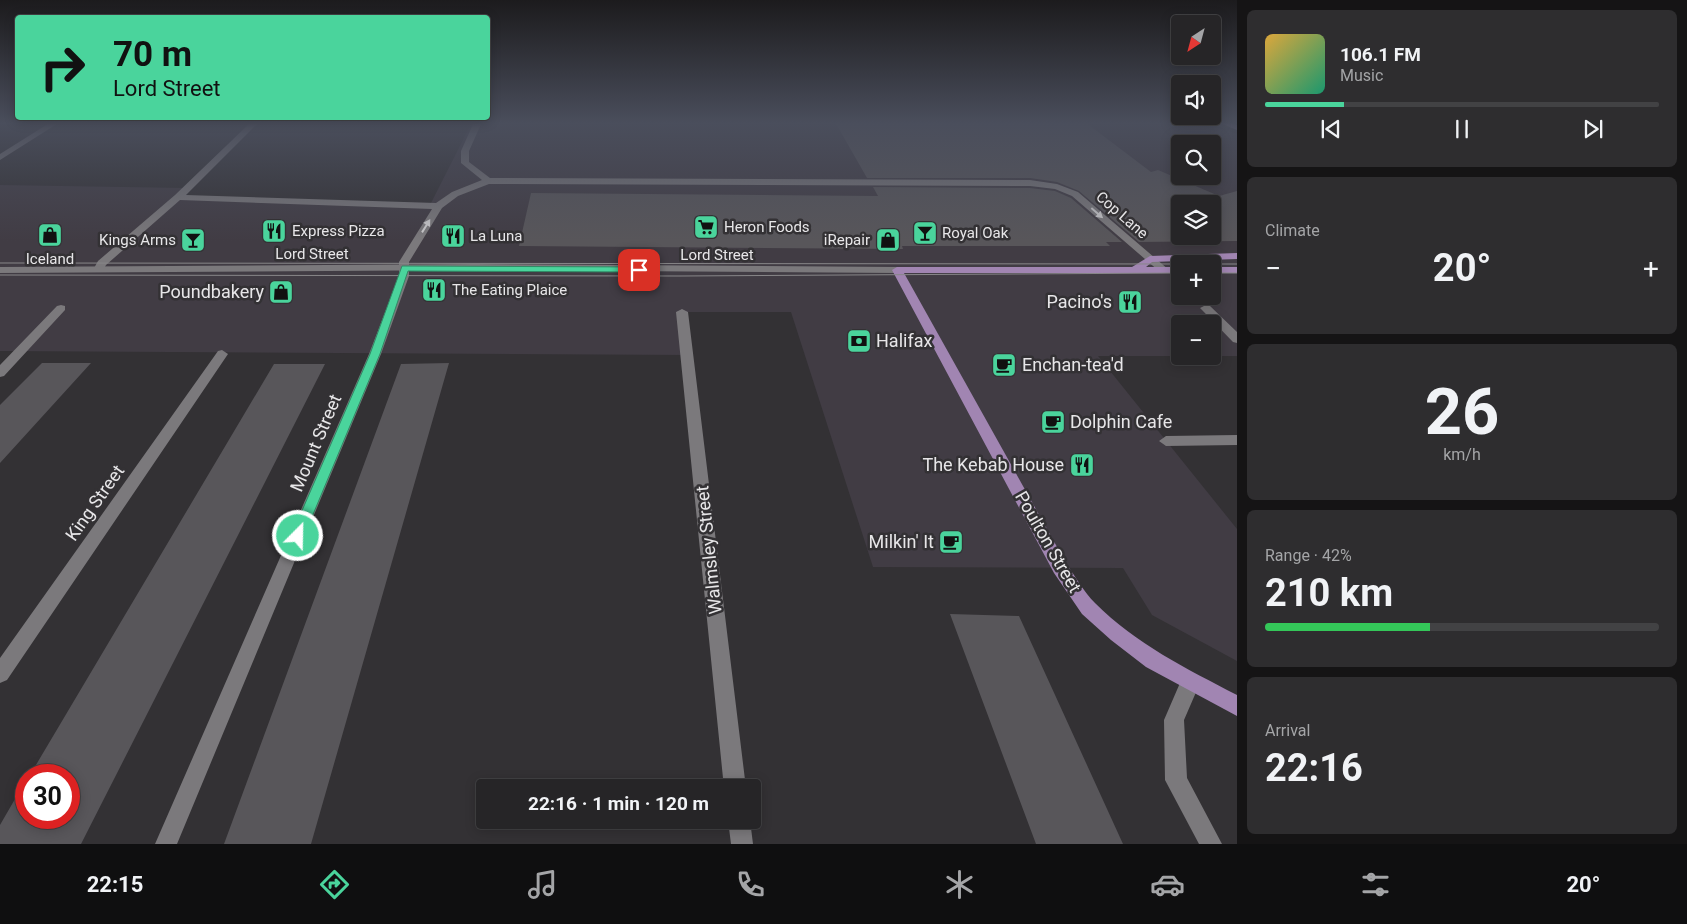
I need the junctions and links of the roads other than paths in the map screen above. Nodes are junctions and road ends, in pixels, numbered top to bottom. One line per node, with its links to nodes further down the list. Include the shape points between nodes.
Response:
1 (215, 161): 4 (street)
2 (465, 161): 3 (street)
3 (488, 181): 5 (street, Mount Street, via 455,194); 7 (street, Cop Lane, one-way to 7, via 1030,183 1057,187 1075,194)
4 (178, 197): 5 (street); 10 (street)
5 (438, 206): 8 (street, Mount Street, one-way to 5, via 404,262)
6 (1237, 256): 7 (main road)
7 (1150, 259): 12 (main road); 13 (street, Cop Lane)
8 (405, 268): 10 (street, Lord Street); 11 (street, Lord Street); 30 (street, Mount Street, via 375,354)
9 (0, 270): 10 (street, Lord Street)
10 (98, 270)
11 (897, 270): 12 (main road, Lord Street); 26 (main road, Poulton Street, via 1060,568 1088,608 1153,661)
12 (1134, 270): 13 (main road, Lord Street)
13 (1164, 270): 14 (main road, Lord Street)
14 (1171, 270)
15 (1221, 270): 16 (main road)
16 (1237, 270)
17 (61, 308): 22 (street)
18 (1206, 308): 20 (street)
19 (682, 312): 28 (street, Walmsley Street)
20 (1237, 339)
21 (222, 354): 25 (street, King Street)
22 (0, 373)
23 (1237, 440): 24 (street)
24 (1166, 441)
25 (0, 674)
26 (1190, 682): 27 (main road, Poulton Street); 32 (street, via 1174,720 1176,780)
27 (1237, 706)
28 (734, 779)
29 (740, 829): 31 (street)
30 (166, 844)
31 (742, 844)
32 (1211, 844)

